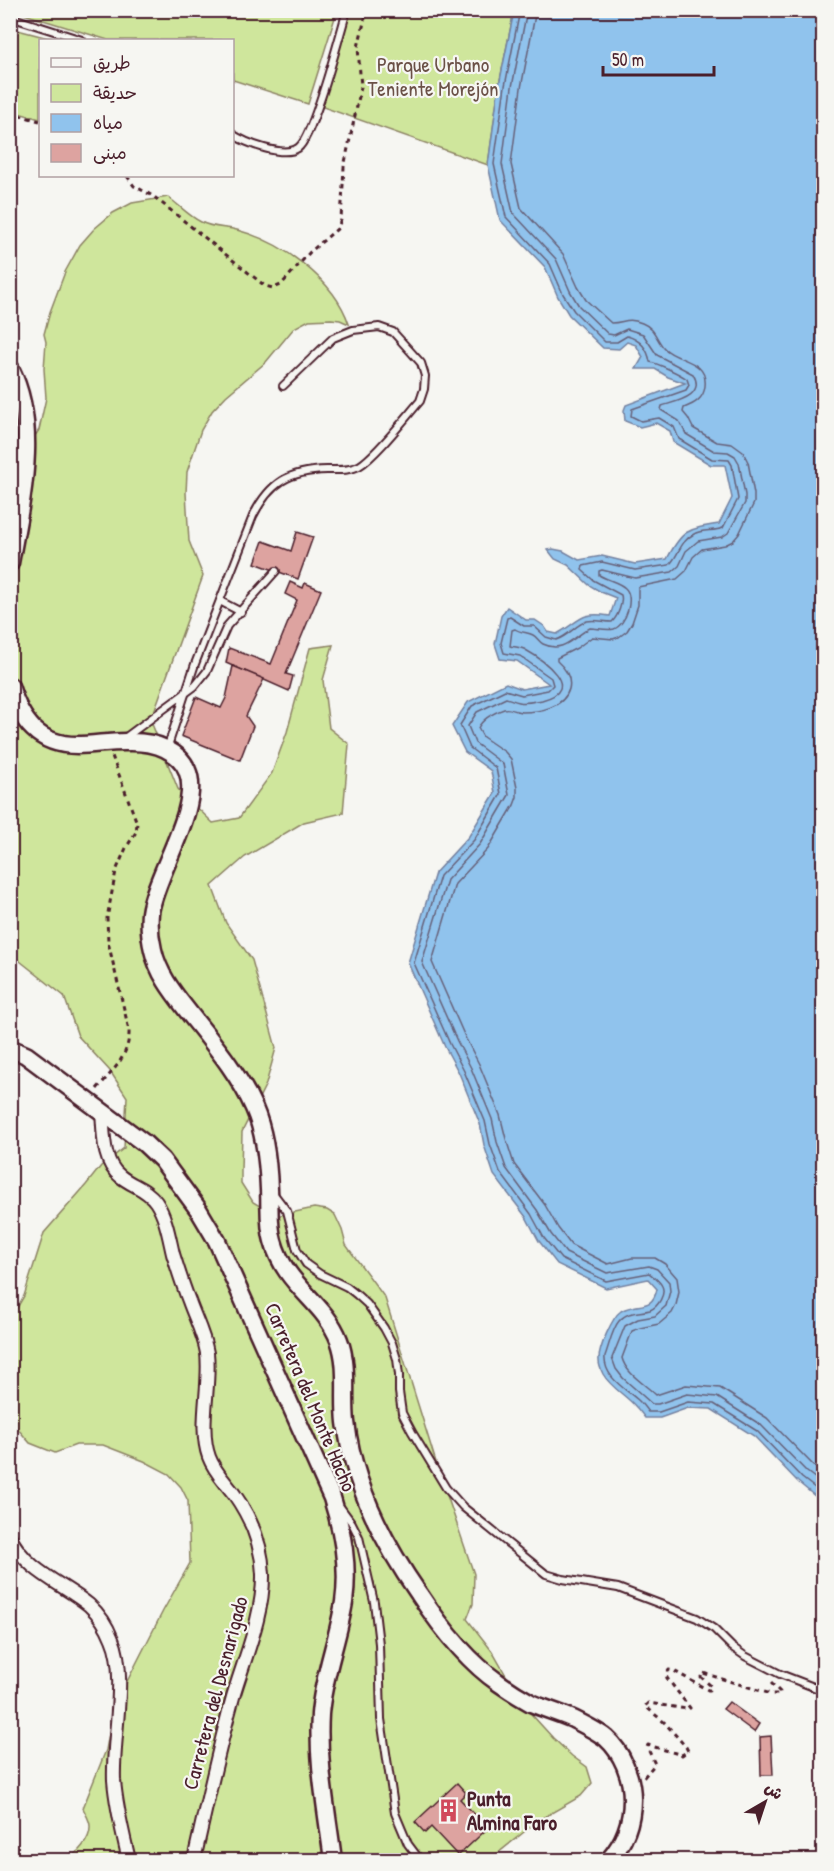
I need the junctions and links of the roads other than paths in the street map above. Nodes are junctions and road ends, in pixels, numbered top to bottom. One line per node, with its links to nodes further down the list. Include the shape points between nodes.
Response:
1 (348, 10): 4 (lane, via 305,142 292,151 276,151)
2 (10, 17): 3 (lane)
3 (79, 39)
4 (234, 135)
5 (10, 368): 7 (main road, via 23,407 26,443)
6 (283, 386): 9 (lane, via 333,338 353,330 379,327 393,332 406,345 421,363 425,376 420,401 366,461 346,471 306,471 273,486 253,516)
7 (10, 563)
8 (276, 571): 10 (lane)
9 (220, 601): 10 (lane); 12 (lane)
10 (241, 612): 12 (lane, via 227,626 202,679)
11 (10, 686): 13 (main road, via 28,724 52,741)
12 (186, 692): 13 (lane); 14 (lane)
13 (114, 742): 14 (main road, via 150,743)
14 (167, 749): 19 (main road, Carretera del Monte Hacho, via 186,766 191,787 183,821 154,894 150,914 153,954 172,990 254,1108 262,1134)
15 (10, 1041): 17 (street)
16 (10, 1048): 17 (main road, Carretera del Monte Hacho)
17 (26, 1055): 18 (main road, Carretera del Monte Hacho)
18 (102, 1112): 20 (main road, Carretera del Monte Hacho, via 162,1160 218,1241); 24 (street, Carretera del Desnarigado, via 109,1162 119,1176 146,1191 162,1215 206,1348 209,1458 247,1515 261,1554 262,1586 257,1616 224,1731)
19 (269, 1189): 22 (lane, via 287,1211 297,1250 306,1264 357,1295 384,1328 397,1359 400,1403 406,1423 446,1488 463,1507 546,1574 618,1588 697,1618 745,1656); 27 (main road, Carretera del Monte Hacho, via 271,1231 280,1260 292,1280 325,1315 340,1344 350,1448 366,1497 400,1566 470,1658 498,1683 606,1738 619,1754 628,1772 632,1813 622,1842)
20 (332, 1498): 25 (main road, Carretera del Monte Hacho, via 340,1523 346,1575 323,1689 320,1729 320,1762); 26 (lane, via 359,1537 370,1582 378,1623 381,1719 393,1805 400,1829)
21 (10, 1537): 23 (street, via 32,1566 90,1606 113,1641 118,1661 114,1778)
22 (824, 1691)
23 (129, 1860)
24 (194, 1860)
25 (333, 1860)
26 (420, 1860)
27 (609, 1860)

